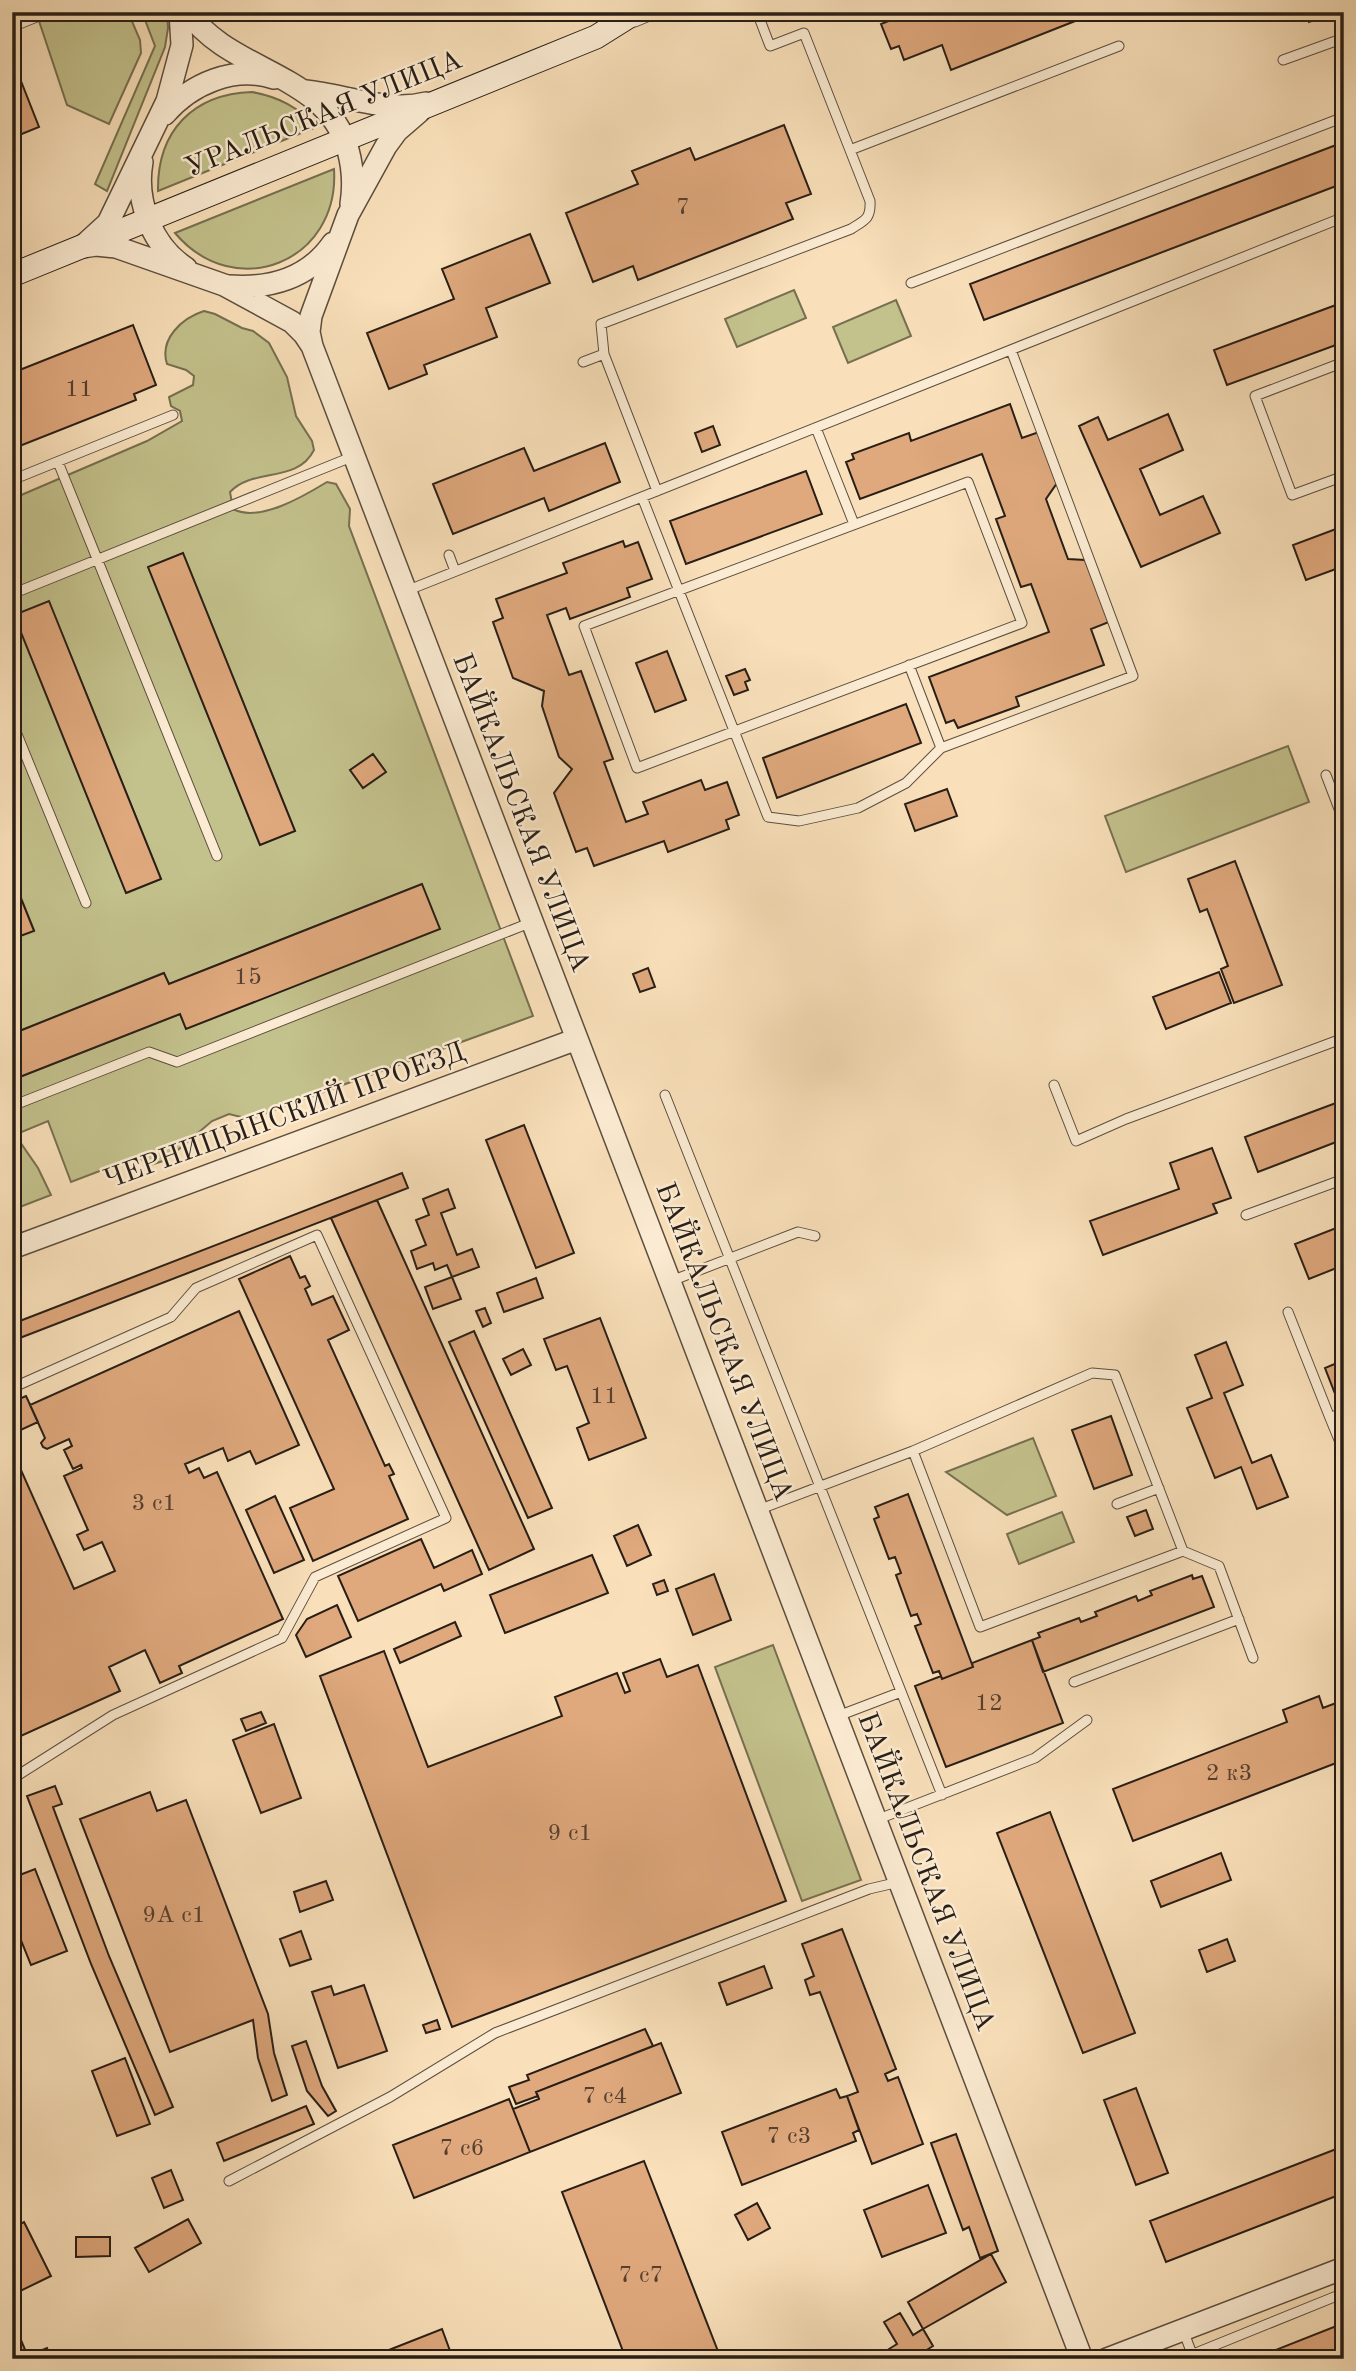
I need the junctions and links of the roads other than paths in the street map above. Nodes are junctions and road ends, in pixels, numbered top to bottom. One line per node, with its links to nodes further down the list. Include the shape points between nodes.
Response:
1 (49, 12): 7 (lane)
2 (180, 12): 15 (street, via 182,45)
3 (188, 12): 12 (street, via 211,36)
4 (636, 12): 8 (main road)
5 (659, 12): 8 (lane, УРАЛЬСКАЯ УЛИЦА)
6 (757, 12): 17 (lane, via 770,46 804,33)
7 (12, 27)
8 (596, 37): 13 (main road, УРАЛЬСКАЯ УЛИЦА)
9 (1344, 38): 11 (lane)
10 (1119, 46): 17 (lane)
11 (1283, 60)
12 (298, 88): 13 (street, via 405,106); 15 (street, via 269,76 219,78 175,102); 16 (street, via 321,105)
13 (438, 100): 16 (main road, УРАЛЬСКАЯ УЛИЦА); 20 (street, via 397,131)
14 (1344, 117): 24 (lane)
15 (154, 129): 19 (street, via 142,165 141,194); 21 (street, via 108,223)
16 (345, 139): 19 (main road, УРАЛЬСКАЯ УЛИЦА); 20 (street, via 353,191)
17 (850, 150): 27 (lane, via 870,201 866,220 601,324)
18 (1344, 217): 26 (lane)
19 (148, 220): 21 (main road, УРАЛЬСКАЯ УЛИЦА); 23 (street, via 163,247 183,266)
20 (345, 222): 23 (street, via 327,252 305,271 280,283 252,288); 25 (street, via 311,316)
21 (81, 247): 22 (main road, УРАЛЬСКАЯ УЛИЦА); 23 (street, via 116,247)
22 (12, 275)
23 (215, 282): 25 (street, via 292,322)
24 (911, 284)
25 (312, 346): 32 (street, БАЙКАЛЬСКАЯ УЛИЦА)
26 (1011, 350): 31 (lane); 48 (lane, via 1133,676)
27 (604, 354): 28 (lane); 36 (lane)
28 (583, 362)
29 (1344, 362): 34 (lane, via 1255,396 1292,495)
30 (173, 415): 33 (lane)
31 (816, 428): 36 (lane); 38 (lane)
32 (354, 456): 40 (lane); 42 (street, БАЙКАЛЬСКАЯ УЛИЦА)
33 (58, 462): 35 (lane); 40 (lane)
34 (1344, 476)
35 (12, 480)
36 (657, 491): 37 (lane)
37 (642, 497): 41 (lane); 43 (lane)
38 (854, 524): 43 (lane); 45 (lane, via 968,482 1022,623)
39 (449, 555): 41 (lane)
40 (97, 561): 44 (lane); 51 (lane)
41 (455, 571): 42 (lane)
42 (405, 591): 53 (street, БАЙКАЛЬСКАЯ УЛИЦА)
43 (679, 591): 47 (lane); 47 (lane, via 584,626 637,768)
44 (12, 594)
45 (909, 666): 47 (lane); 48 (lane)
46 (12, 722): 52 (lane)
47 (734, 732): 48 (lane, via 768,817 799,821 858,808 906,783)
48 (941, 748)
49 (1326, 775): 50 (lane)
50 (1344, 822)
51 (217, 856)
52 (86, 902)
53 (532, 922): 55 (street, БАЙКАЛЬСКАЯ УЛИЦА); 58 (lane, via 177,1062 149,1052)
54 (1344, 1038): 56 (lane, via 1126,1118 1076,1141)
55 (577, 1039): 62 (street, ЧЕРНИЦЫНСКИЙ ПРОЕЗД); 64 (street, БАЙКАЛЬСКАЯ УЛИЦА)
56 (1054, 1085)
57 (665, 1095): 63 (lane)
58 (12, 1106)
59 (1344, 1179): 60 (lane)
60 (1246, 1215)
61 (816, 1236): 63 (lane, via 798,1232)
62 (12, 1248)
63 (730, 1258): 64 (lane); 71 (lane)
64 (671, 1281): 74 (street, БАЙКАЛЬСКАЯ УЛИЦА)
65 (1288, 1312): 68 (lane)
66 (12, 1388): 82 (lane, via 171,1317 196,1288 317,1235 446,1518 314,1577 282,1638 113,1715)
67 (1344, 1412): 68 (lane)
68 (1330, 1418): 70 (lane)
69 (913, 1451): 71 (lane); 72 (lane, via 1092,1373 1115,1375); 75 (lane, via 980,1627)
70 (1344, 1452)
71 (820, 1486): 74 (lane); 79 (lane)
72 (1159, 1488): 73 (lane); 75 (lane)
73 (1117, 1504)
74 (757, 1510): 80 (street, БАЙКАЛЬСКАЯ УЛИЦА)
75 (1183, 1551): 76 (lane, via 1219,1566)
76 (1239, 1619): 77 (lane); 78 (lane)
77 (1253, 1658)
78 (1074, 1682)
79 (901, 1692): 80 (lane); 83 (lane)
80 (836, 1717): 84 (street, БАЙКАЛЬСКАЯ УЛИЦА)
81 (1087, 1720): 83 (lane, via 1035,1759)
82 (12, 1779)
83 (942, 1795): 84 (lane)
84 (876, 1820): 85 (street, БАЙКАЛЬСКАЯ УЛИЦА)
85 (899, 1882): 86 (lane, via 856,1894 495,2033 390,2097); 93 (street, БАЙКАЛЬСКАЯ УЛИЦА)
86 (229, 2181)
87 (1344, 2268): 88 (street)
88 (1300, 2285): 90 (lane); 91 (street)
89 (1344, 2293): 90 (lane)
90 (1309, 2307): 92 (lane)
91 (1183, 2330): 92 (lane); 94 (street)
92 (1192, 2354): 95 (lane)
93 (1082, 2359)
94 (1107, 2359)
95 (1181, 2359)

